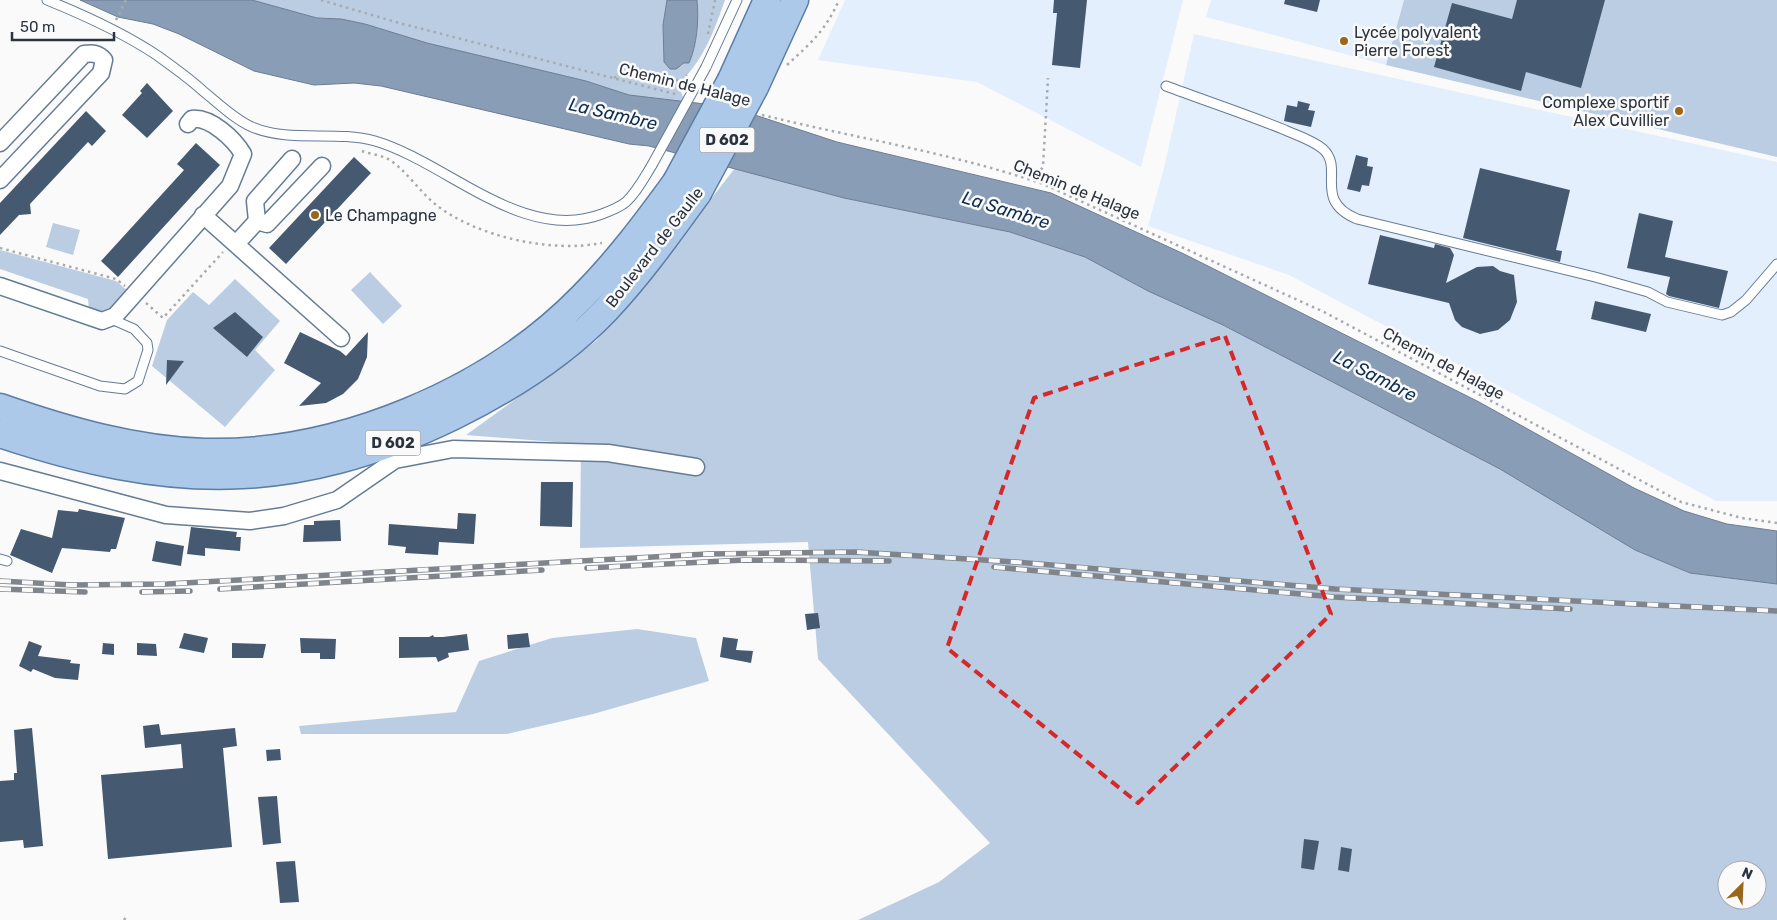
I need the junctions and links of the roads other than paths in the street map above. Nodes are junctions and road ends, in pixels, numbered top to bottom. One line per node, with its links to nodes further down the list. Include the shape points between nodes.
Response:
1 (47, 0): 2 (lane, bridge, via 81,14 156,55 250,126 273,134 340,135 387,145 507,206 534,216 568,221 609,212 625,203 636,191 706,67)
2 (737, 0)
3 (768, 0): 5 (main road, Boulevard de Gaulle / D 602)
4 (795, 0): 5 (main road, Boulevard de Gaulle / D 602)
5 (743, 84): 12 (main road, Boulevard de Gaulle / D 602, bridge)
6 (1166, 86): 16 (lane, via 1272,124 1318,145 1329,160 1332,195 1337,205 1344,213 1357,219 1595,277 1648,292 1667,302 1722,315 1746,300)
7 (188, 124): 13 (street, via 192,119 200,118 235,140 243,154 230,186)
8 (0, 143): 11 (street, via 84,54 100,55 104,60 101,73)
9 (292, 159): 14 (street, via 255,201)
10 (322, 166): 14 (street, via 267,224)
11 (0, 180)
12 (687, 187): 21 (main road, Boulevard de Gaulle / D 602, via 630,243 582,298 528,344 457,388 351,432 273,448 204,452 110,439); 22 (main road, Boulevard de Gaulle / D 602, via 631,281 581,333 500,392 390,444 299,470 258,475 198,476 92,461)
13 (203, 215): 15 (street); 18 (street, via 136,294)
14 (257, 221): 15 (street)
15 (234, 243): 19 (street)
16 (1777, 264)
17 (0, 286): 18 (street, via 102,320)
18 (109, 318): 20 (lane, via 134,329 147,343 148,350 138,381 125,389 100,386)
19 (341, 338)
20 (0, 351)
21 (0, 408)
22 (0, 434)
23 (696, 467): 24 (street, via 608,453 454,449 395,460 337,500 284,516 250,521 166,515)
24 (0, 471)

